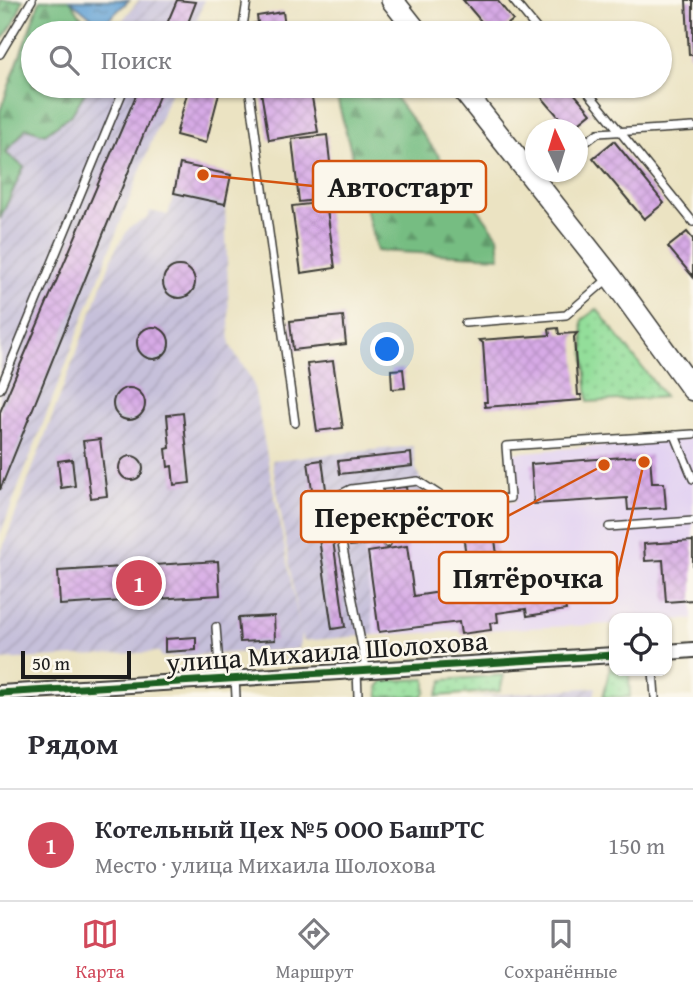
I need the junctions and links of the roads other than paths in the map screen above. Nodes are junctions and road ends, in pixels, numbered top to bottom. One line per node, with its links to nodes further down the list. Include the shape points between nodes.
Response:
1 (32, 0): 8 (lane)
2 (247, 0): 5 (lane)
3 (392, 0): 6 (main road)
4 (513, 0): 7 (lane)
5 (244, 21)
6 (409, 21)
7 (530, 21)
8 (0, 54)
9 (120, 98): 19 (lane)
10 (251, 98): 21 (lane)
11 (470, 98): 17 (main road)
12 (593, 98): 14 (lane)
13 (693, 127): 14 (lane)
14 (620, 131): 15 (lane, via 598,133); 16 (lane)
15 (588, 140)
16 (693, 222)
17 (611, 276): 18 (lane, via 566,315); 20 (main road)
18 (465, 323)
19 (0, 389)
20 (693, 390)
21 (295, 423)
22 (693, 434): 23 (lane)
23 (675, 435): 24 (lane); 25 (lane, via 506,446 510,498 453,503 418,481)
24 (693, 479)
25 (378, 486): 28 (lane); 33 (lane, via 351,489 337,501)
26 (693, 521): 27 (lane)
27 (609, 527)
28 (387, 543)
29 (216, 627): 36 (lane)
30 (693, 650): 31 (street)
31 (672, 652)
32 (609, 655): 33 (street, улица Михаила Шолохова)
33 (361, 668): 35 (street, улица Михаила Шолохова); 40 (lane)
34 (653, 676): 41 (lane)
35 (235, 677): 36 (street, улица Михаила Шолохова); 39 (lane)
36 (220, 678): 37 (street, улица Михаила Шолохова)
37 (94, 692): 38 (street, улица Михаила Шолохова)
38 (0, 693)
39 (236, 697)
40 (358, 697)
41 (655, 697)

